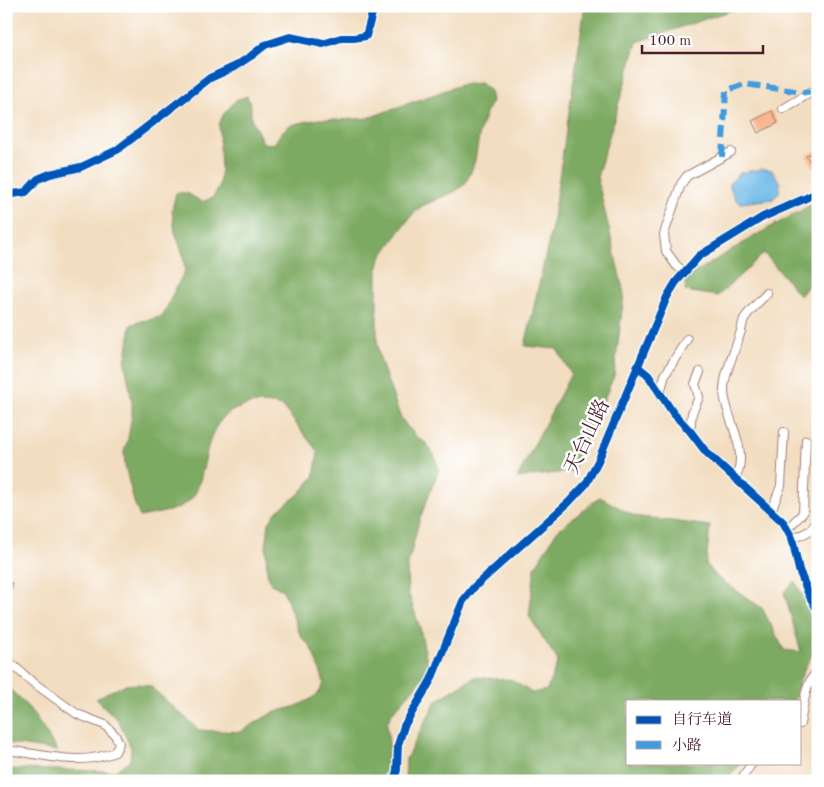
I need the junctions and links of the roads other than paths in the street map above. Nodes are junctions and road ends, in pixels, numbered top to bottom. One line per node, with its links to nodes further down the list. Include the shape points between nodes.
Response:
1 (374, 6): 6 (street, via 366,36 340,38 323,44 290,37 265,45 234,67 210,78 117,150 81,167 38,179 26,192)
2 (818, 91): 3 (street)
3 (782, 109)
4 (731, 152): 7 (street, via 686,176 681,184 664,234 664,244 676,265)
5 (818, 192): 7 (street, 天台山路, via 763,217 731,236 699,256)
6 (6, 195)
7 (685, 273): 10 (street, 天台山路, via 667,296)
8 (767, 293): 18 (street, via 745,318 724,381 726,404 740,455 740,470)
9 (687, 338): 12 (street, via 665,375)
10 (637, 366): 12 (street, via 648,375); 29 (street, 天台山路, via 586,484 474,587 463,601 431,680 404,726 398,745)
11 (700, 372): 14 (street, via 695,384 699,397 692,413)
12 (660, 393): 14 (street)
13 (818, 415): 16 (street)
14 (690, 431): 18 (street, via 706,452)
15 (784, 432): 19 (street, via 781,486)
16 (818, 439)
17 (806, 440): 21 (street, via 803,513)
18 (735, 479): 19 (street)
19 (771, 511): 21 (street)
20 (818, 518): 22 (street, via 806,533)
21 (787, 529): 22 (street)
22 (792, 538): 23 (street, via 799,570)
23 (818, 611)
24 (6, 658): 27 (street, via 31,681 77,714 105,725 119,743 115,752 89,758 50,758)
25 (818, 672): 26 (street, via 808,687)
26 (802, 715)
27 (6, 750)
28 (751, 764): 30 (street)
29 (394, 781)
30 (740, 781)

